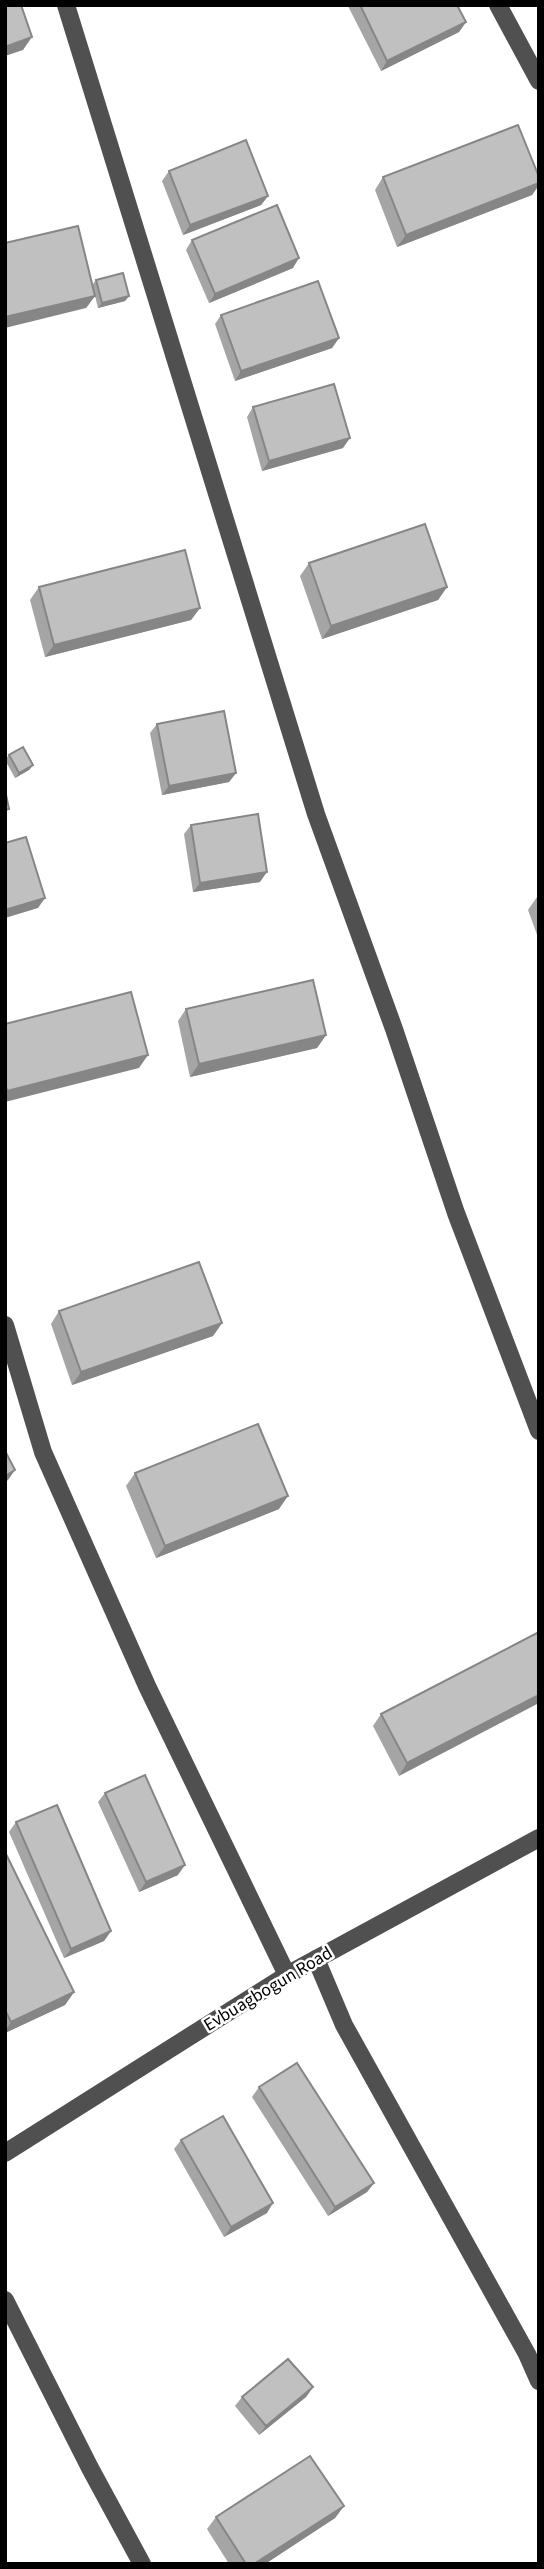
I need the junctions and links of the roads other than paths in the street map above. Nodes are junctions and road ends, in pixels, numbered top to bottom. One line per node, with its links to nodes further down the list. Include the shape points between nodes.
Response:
1 (66, 5): 5 (street, via 316,814 456,1213)
2 (498, 5): 3 (street)
3 (539, 81)
4 (5, 1325): 8 (street, via 43,1452 147,1686)
5 (539, 1431)
6 (539, 1838): 7 (street, Evbuagbogun Road)
7 (316, 1959): 8 (street, Evbuagbogun Road); 11 (street, via 344,2025)
8 (287, 1975): 9 (street, Evbuagbogun Road)
9 (5, 2153)
10 (5, 2300): 12 (street)
11 (539, 2381)
12 (142, 2564)

